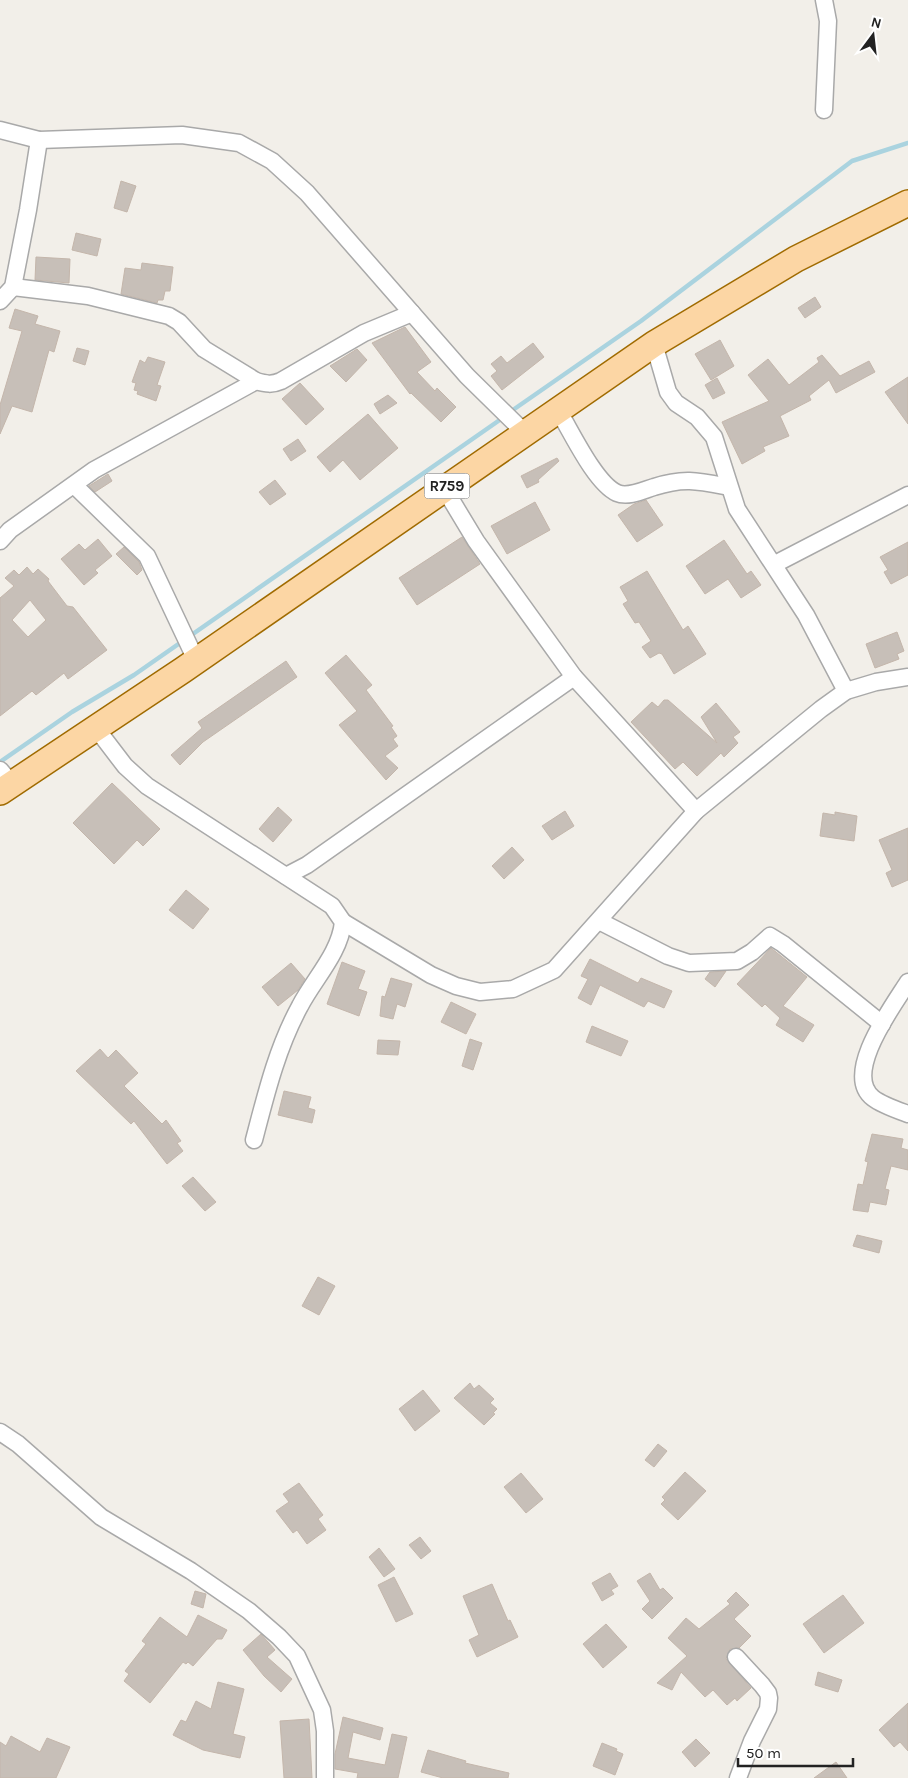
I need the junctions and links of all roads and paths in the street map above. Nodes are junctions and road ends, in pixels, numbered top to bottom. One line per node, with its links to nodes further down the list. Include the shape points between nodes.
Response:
1 (824, 0): 2 (street, via 828,21)
2 (824, 110)
3 (0, 130): 4 (street)
4 (39, 140): 6 (street); 8 (street, via 182,135 239,143 272,161 307,193)
5 (908, 202): 9 (main road, R759, via 796,258)
6 (13, 287): 7 (street); 10 (street, via 88,296 169,316 204,349)
7 (0, 302)
8 (412, 313): 10 (street, via 364,334 273,385); 12 (street, via 467,376)
9 (654, 344): 11 (main road, R759); 14 (street, via 668,392 714,436)
10 (256, 382): 13 (street)
11 (558, 410): 12 (main road, R759); 14 (street, via 595,470 609,488 619,494 636,493 674,480 692,479)
12 (524, 432): 15 (main road, R759)
13 (74, 484): 17 (street, via 10,530); 19 (street, via 147,556)
14 (729, 487): 18 (street, via 737,509)
15 (444, 488): 19 (main road, R759); 20 (street, via 476,541)
16 (908, 495): 18 (street)
17 (0, 541)
18 (775, 564): 22 (street)
19 (196, 660): 23 (main road, R759)
20 (574, 676): 25 (street); 26 (street)
21 (908, 677): 22 (street)
22 (846, 691): 25 (street)
23 (96, 728): 24 (main road, R759); 27 (street, via 126,766 147,786)
24 (4, 782)
25 (696, 811): 29 (street)
26 (307, 864): 27 (street); 28 (street)
27 (286, 876): 28 (street)
28 (305, 888): 30 (street, via 332,906)
29 (600, 921): 30 (street, via 554,970 513,989 480,992 431,975); 32 (street, via 668,956 689,963 737,961 770,936)
30 (343, 922): 34 (street, via 338,943 299,1007 272,1070)
31 (908, 982): 32 (street)
32 (882, 1024): 33 (street, via 864,1064 864,1085 872,1098)
33 (908, 1114)
34 (254, 1140)
35 (0, 1432): 37 (street, via 101,1517 191,1571 279,1637 296,1656 322,1710)
36 (736, 1657): 38 (street, via 762,1685 769,1698 768,1709)
37 (326, 1778)
38 (738, 1778)

